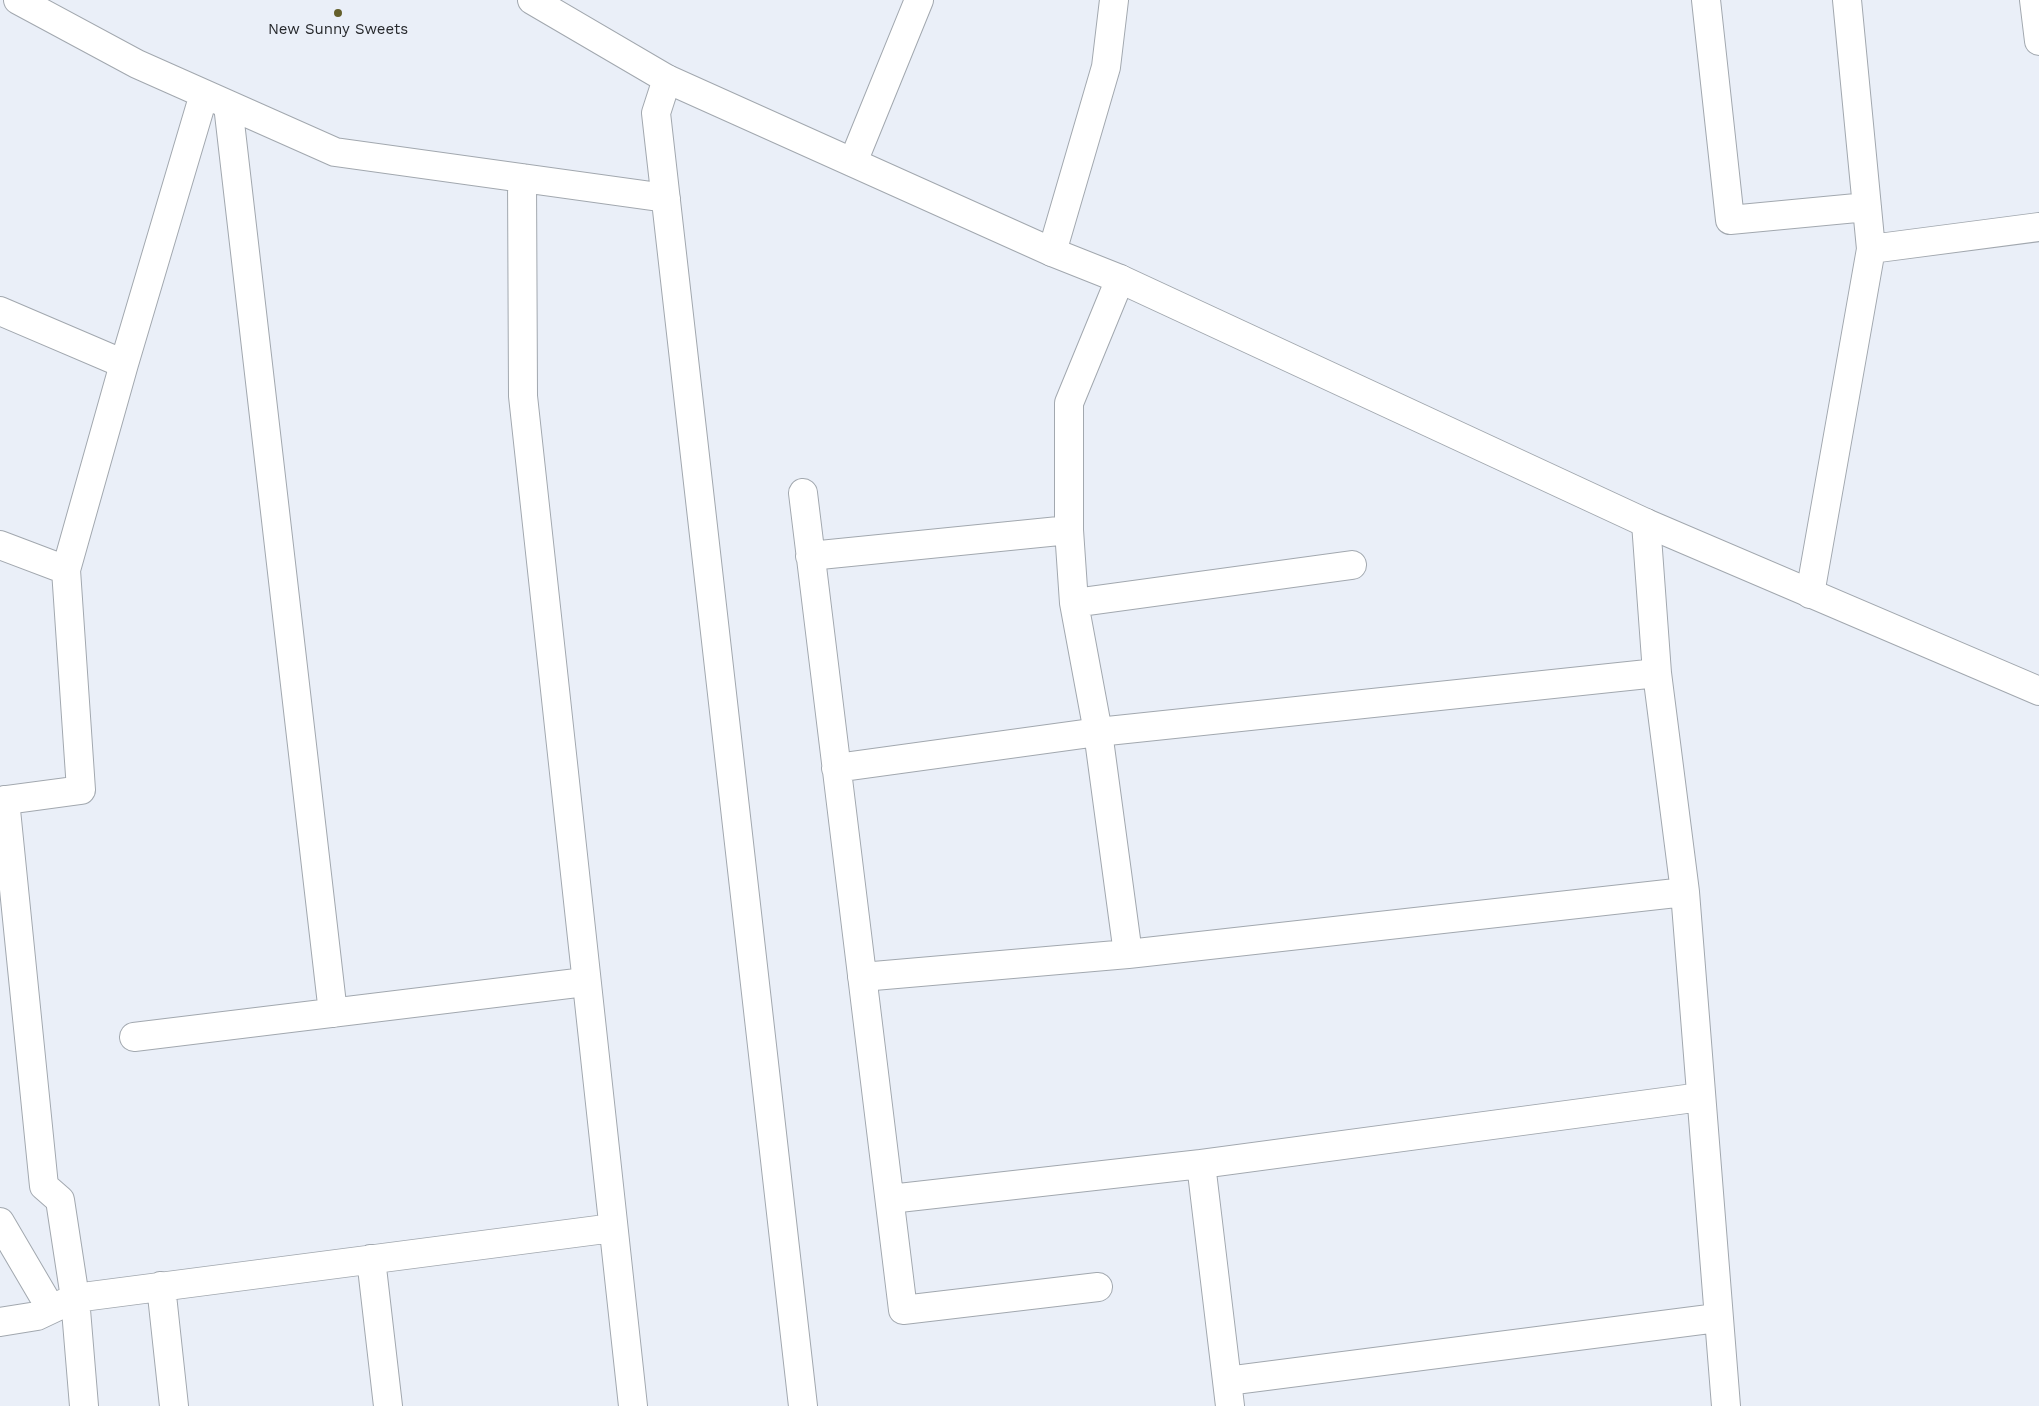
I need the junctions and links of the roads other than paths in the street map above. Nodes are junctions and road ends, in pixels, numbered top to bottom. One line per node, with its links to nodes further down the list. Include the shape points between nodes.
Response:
1 (18, 0): 10 (street, via 137,64)
2 (532, 0): 9 (street)
3 (919, 0): 11 (street)
4 (1114, 0): 17 (street, via 1106,67)
5 (1706, 0): 14 (street, via 1730,220)
6 (1847, 0): 14 (street)
7 (2034, 0): 8 (street)
8 (2039, 41)
9 (668, 79): 11 (street); 13 (street, via 656,112)
10 (216, 99): 12 (street, via 335,152); 20 (street); 39 (street)
11 (853, 162): 17 (street)
12 (522, 178): 13 (street); 38 (street, via 523,396)
13 (666, 198): 57 (street)
14 (1867, 207): 16 (street)
15 (2039, 227): 16 (street)
16 (1871, 249): 28 (street)
17 (1052, 252): 18 (street)
18 (1120, 279): 22 (street); 23 (street, via 1069,403)
19 (0, 311): 20 (street)
20 (124, 364): 27 (street)
21 (803, 493): 25 (street)
22 (1646, 523): 28 (street); 30 (street)
23 (1069, 530): 25 (street); 29 (street)
24 (0, 545): 27 (street)
25 (810, 556): 33 (street)
26 (1352, 565): 29 (street)
27 (66, 570): 34 (street, via 81,790)
28 (1810, 594): 31 (street)
29 (1074, 603): 32 (street)
30 (1657, 673): 32 (street); 35 (street)
31 (2039, 691)
32 (1098, 732): 33 (street); 36 (street)
33 (836, 768): 37 (street)
34 (2, 801): 49 (street, via 44,1186 60,1200)
35 (1685, 892): 36 (street); 41 (street)
36 (1128, 954): 37 (street)
37 (862, 977): 43 (street)
38 (585, 982): 39 (street); 45 (street)
39 (333, 1013): 40 (street)
40 (134, 1037)
41 (1701, 1097): 42 (street); 50 (street)
42 (1202, 1164): 43 (street); 52 (street)
43 (890, 1199): 48 (street, via 903,1310)
44 (0, 1222): 49 (street)
45 (612, 1228): 46 (street); 56 (street)
46 (371, 1259): 47 (street); 55 (street)
47 (161, 1286): 49 (street); 54 (street)
48 (1098, 1286)
49 (63, 1303): 51 (street, via 36,1316); 53 (street)
50 (1717, 1318): 52 (street); 58 (street)
51 (0, 1322)
52 (1229, 1393)
53 (84, 1406)
54 (174, 1406)
55 (388, 1406)
56 (633, 1406)
57 (804, 1406)
58 (1726, 1406)

